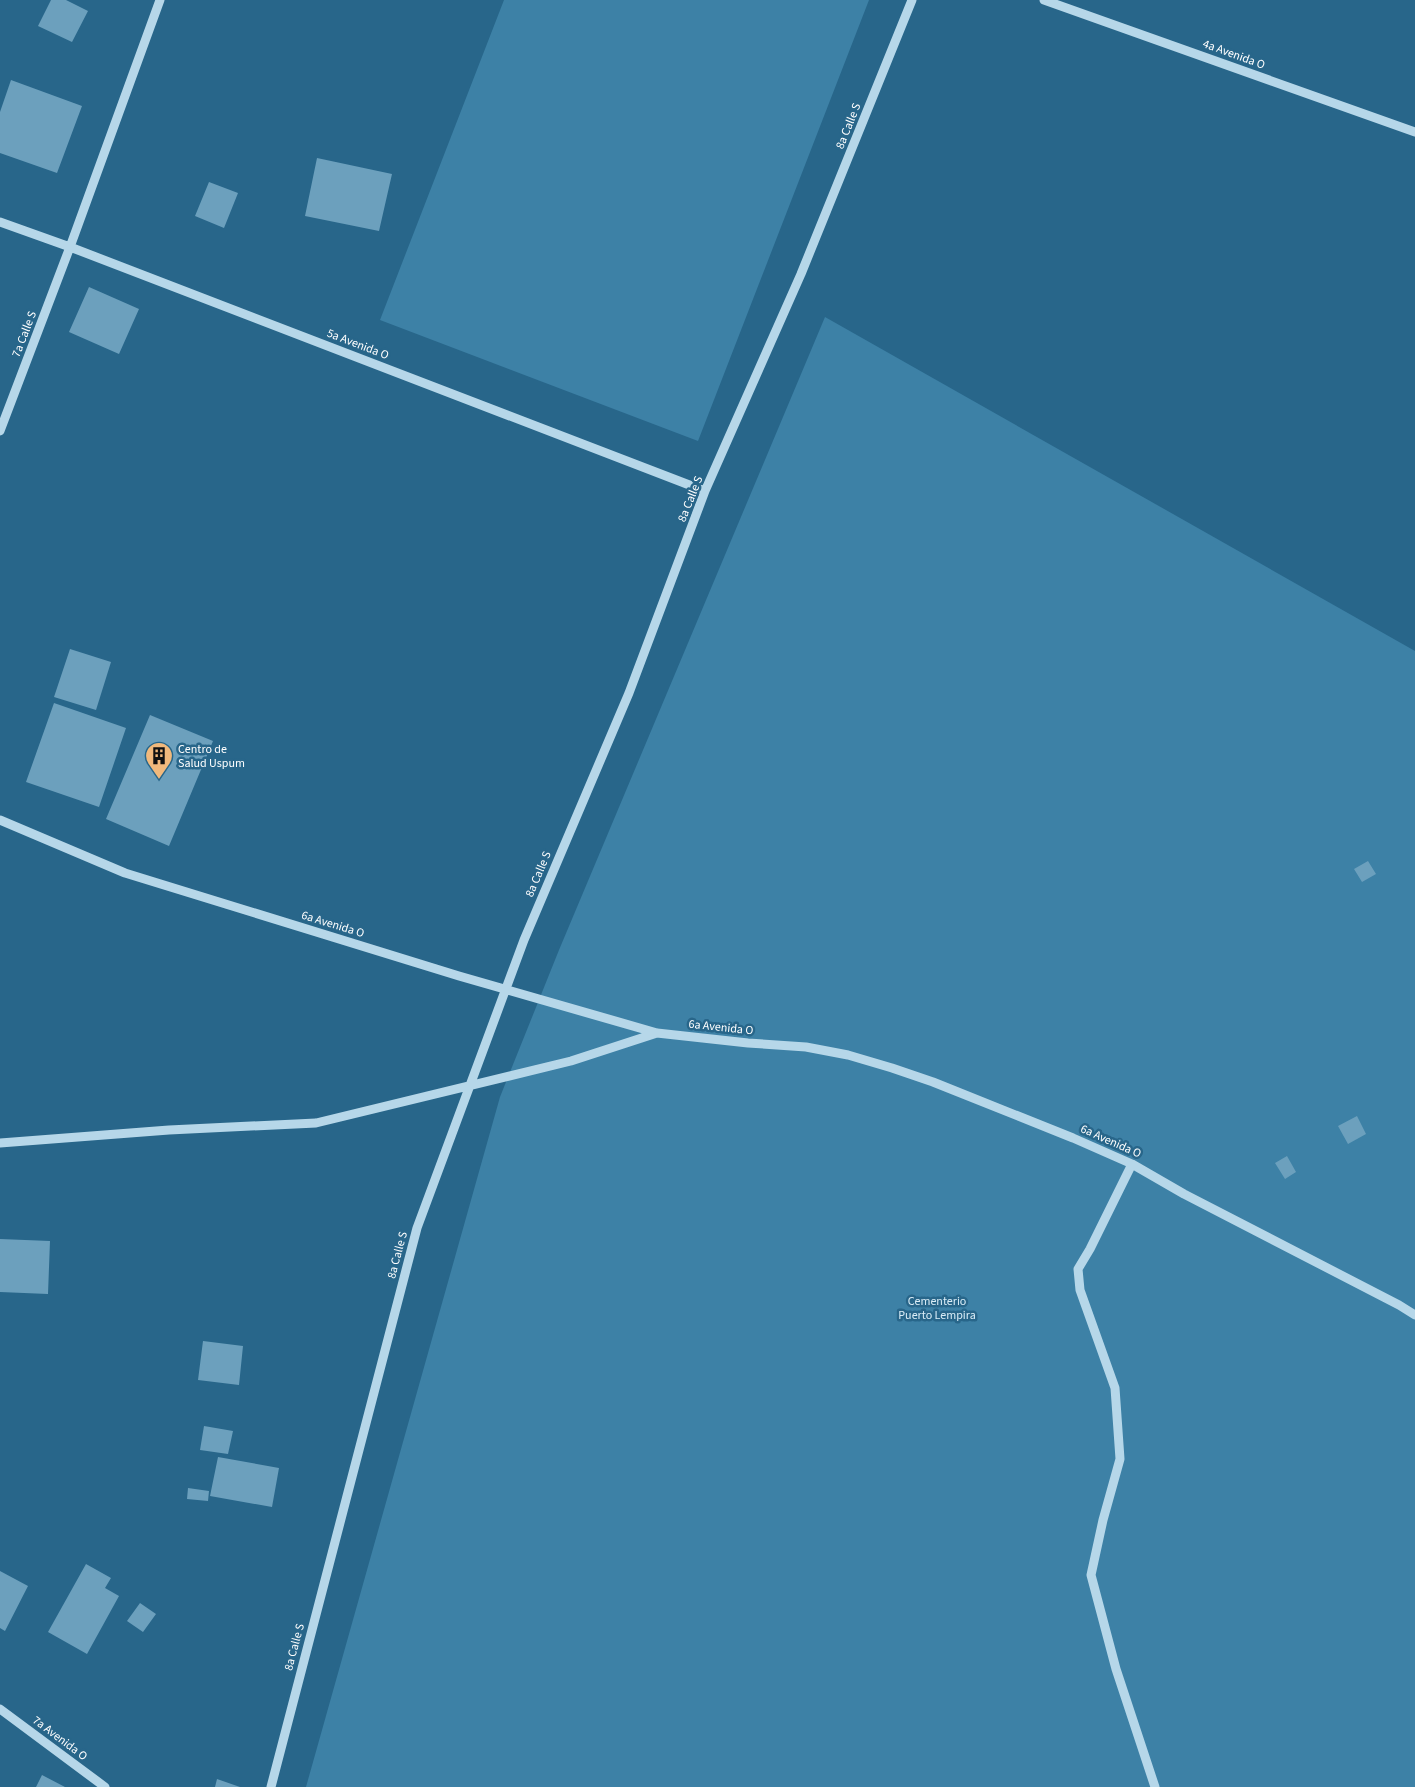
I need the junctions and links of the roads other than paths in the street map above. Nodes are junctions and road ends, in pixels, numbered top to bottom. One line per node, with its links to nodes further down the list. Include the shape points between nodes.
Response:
1 (160, 0): 6 (street, 7a Calle S)
2 (912, 0): 8 (street, 8a Calle S, via 801,274)
3 (1044, 0): 4 (street, 4a Avenida O)
4 (1415, 132)
5 (0, 222): 6 (street, 5a Avenida O)
6 (70, 247): 7 (street, 7a Calle S); 8 (street, 5a Avenida O)
7 (0, 431)
8 (706, 491): 10 (street, 8a Calle S, via 629,693)
9 (0, 820): 10 (street, 6a Avenida O, via 125,873)
10 (506, 989): 11 (street, 6a Avenida O); 12 (street, 8a Calle S)
11 (657, 1033): 12 (street, via 598,1053); 14 (street, 6a Avenida O, via 806,1047 848,1055 933,1082)
12 (470, 1086): 13 (street, via 316,1123); 18 (street, 8a Calle S, via 417,1228)
13 (0, 1143)
14 (1132, 1164): 15 (street, 6a Avenida O); 19 (street, via 1078,1269 1080,1290 1115,1388 1120,1459 1091,1575 1116,1669)
15 (1415, 1315)
16 (0, 1708): 17 (street, 7a Avenida O)
17 (105, 1787)
18 (271, 1787)
19 (1155, 1787)

